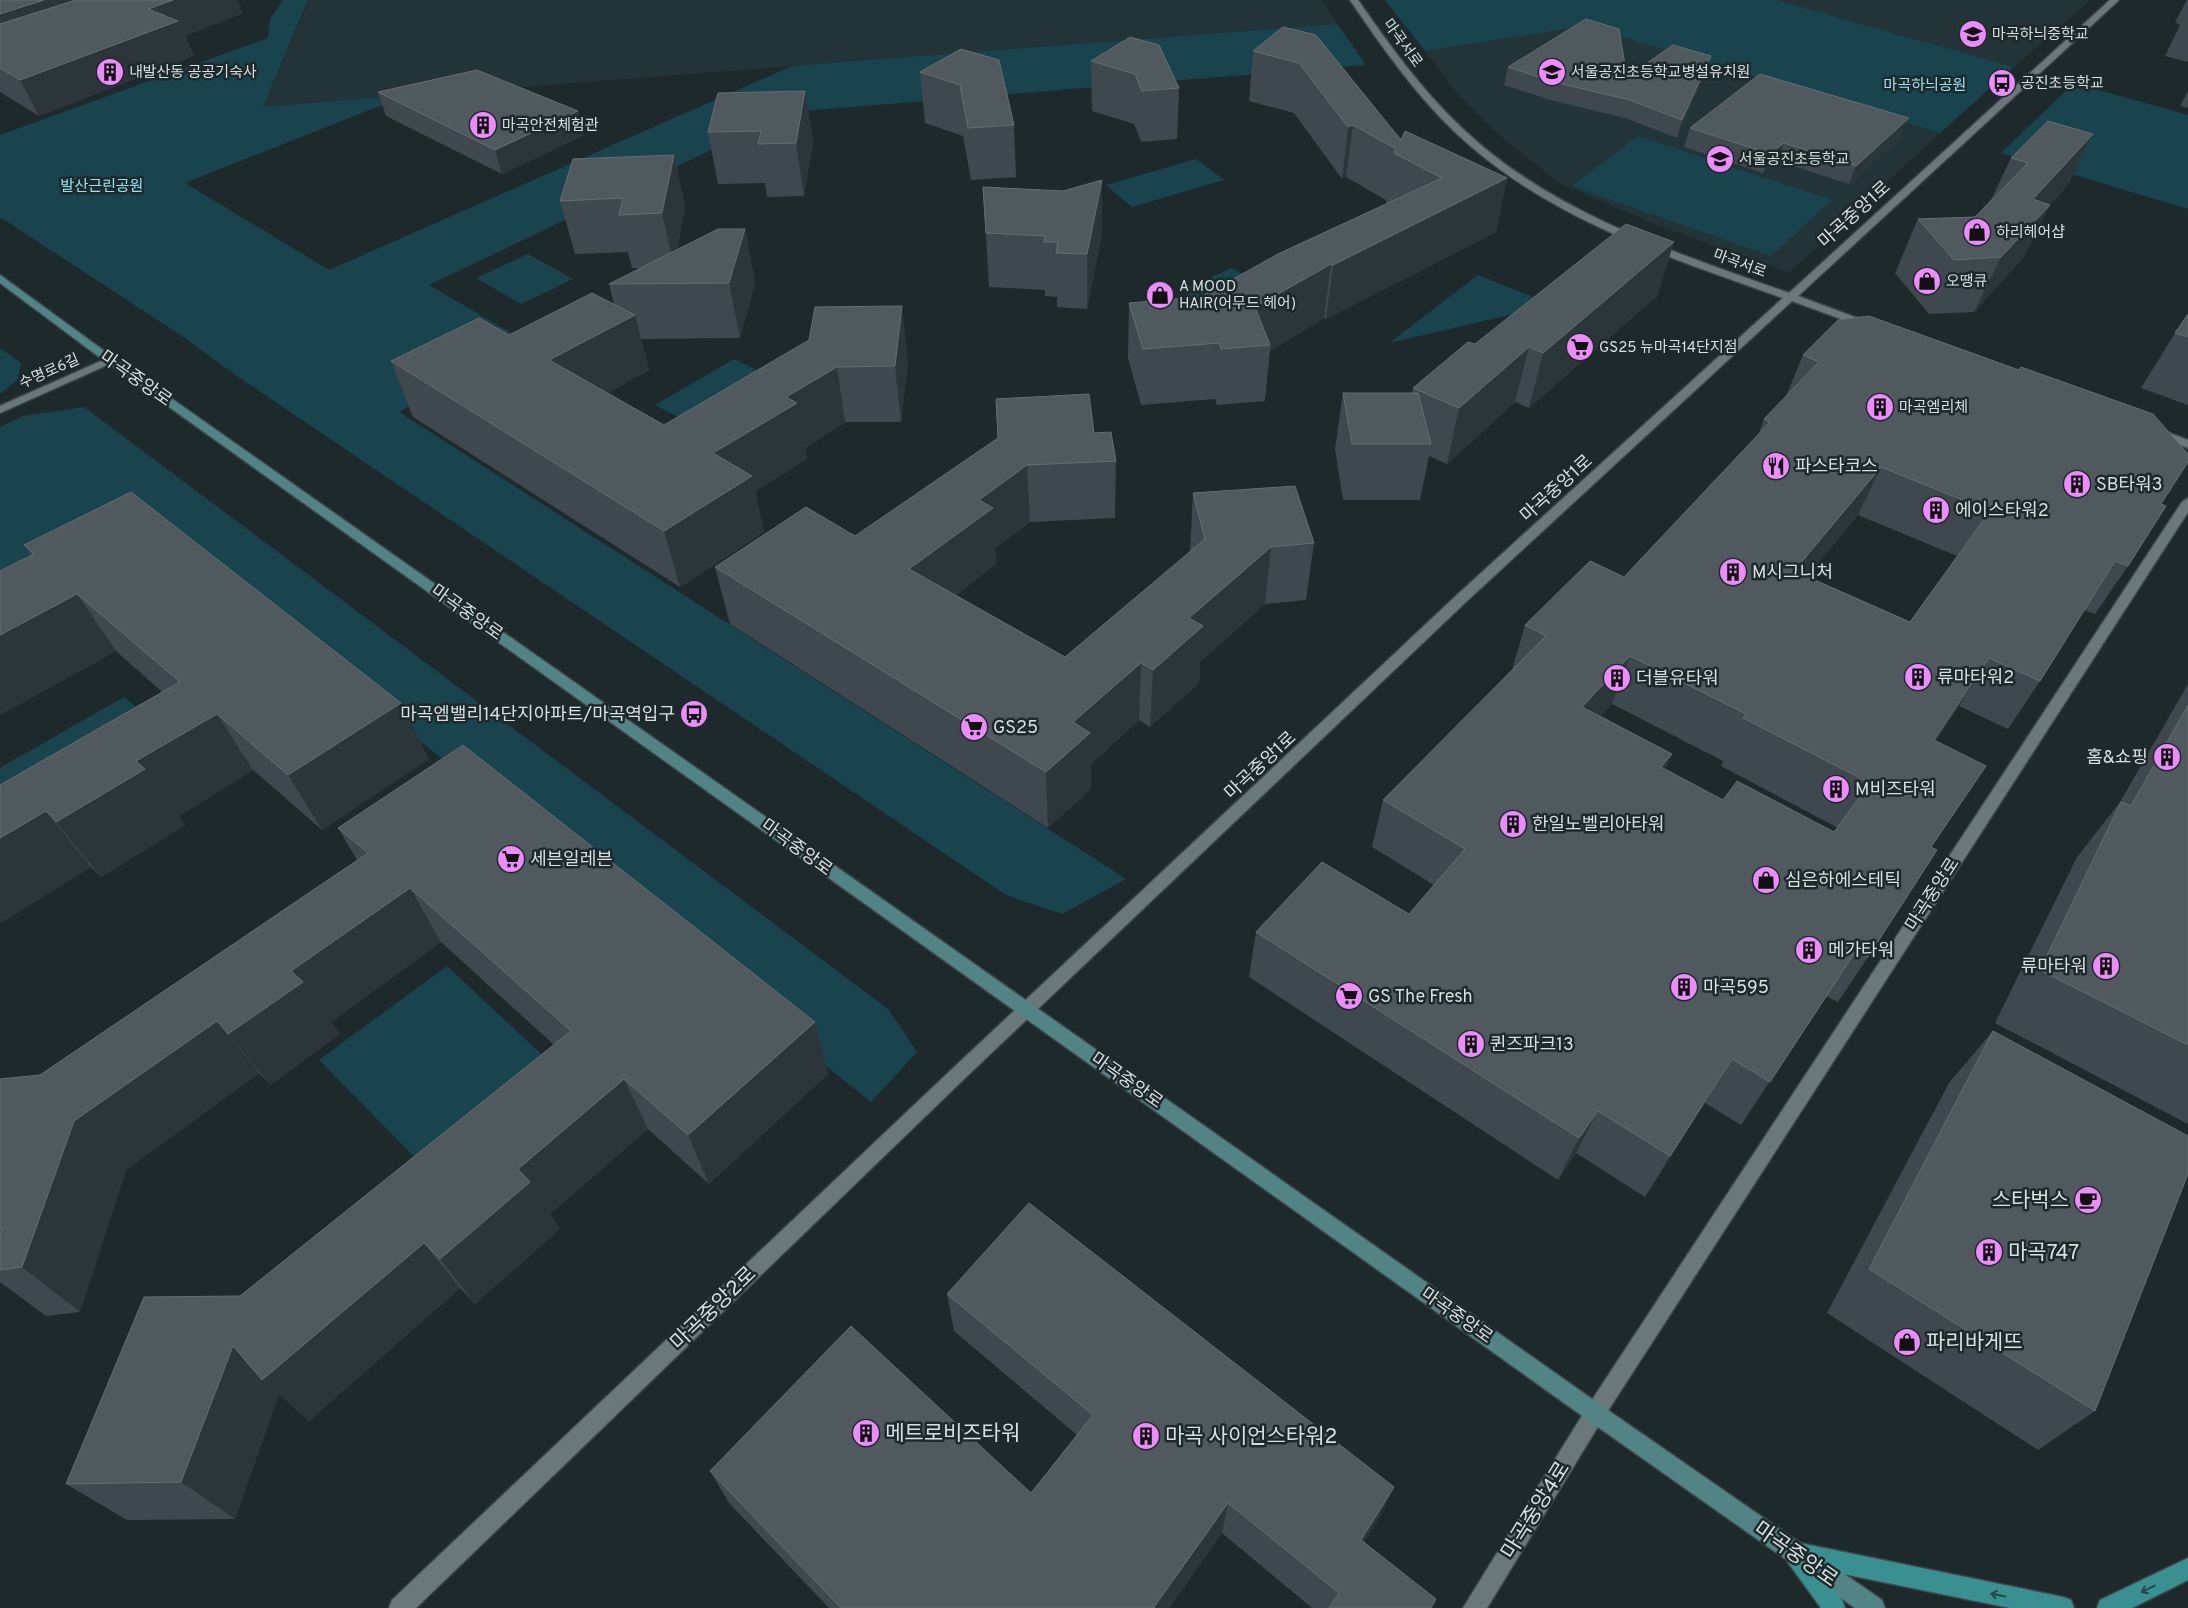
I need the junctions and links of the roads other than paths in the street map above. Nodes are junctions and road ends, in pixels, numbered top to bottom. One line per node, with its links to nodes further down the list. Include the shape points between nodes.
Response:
1 (1354, 0): 4 (street, 마곡서로, via 1418,90 1504,168 1567,208 1661,250)
2 (2115, 0): 4 (street, 마곡중앙1로)
3 (0, 278): 6 (main road, 마곡중앙로)
4 (1790, 297): 5 (street, 마곡서로); 11 (street, 마곡중앙1로, via 1494,568)
5 (1874, 328)
6 (110, 360): 7 (street, 수명로6길); 11 (main road, 마곡중앙로)
7 (0, 410)
8 (2142, 427): 9 (street)
9 (2188, 444)
10 (2188, 502): 12 (street, 마곡중앙로)
11 (1027, 1009): 12 (main road, 마곡중앙로); 15 (street, 마곡중앙2로)
12 (1595, 1413): 13 (main road, 마곡중앙로); 16 (street, 마곡중앙4로)
13 (1795, 1553): 17 (main road); 18 (main road, 마곡중앙로); 19 (main road, one-way to 13)
14 (2188, 1569): 20 (main road, one-way to 20)
15 (400, 1608)
16 (1474, 1608)
17 (1834, 1608)
18 (1874, 1608)
19 (2063, 1608)
20 (2108, 1608)

